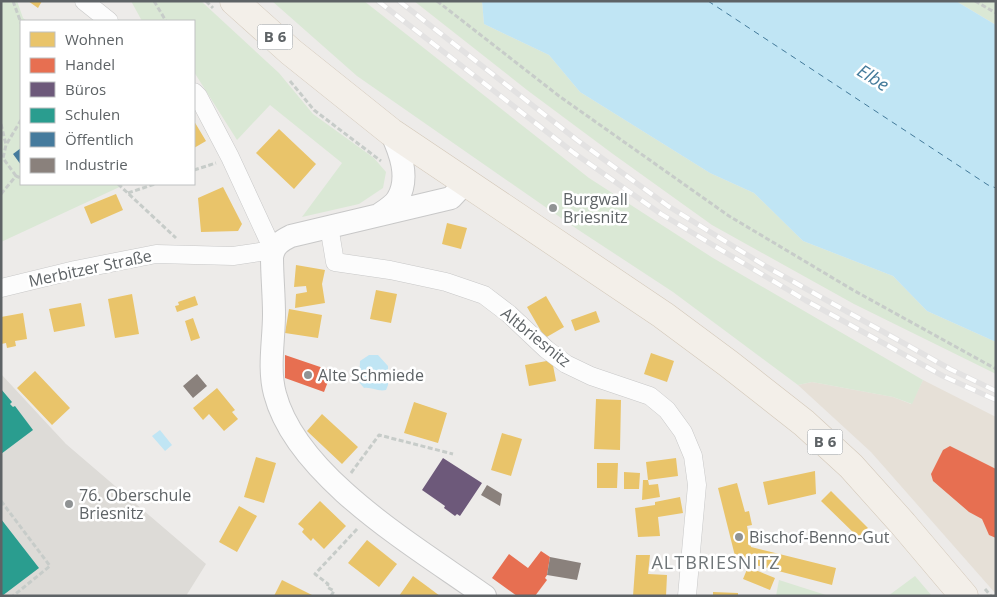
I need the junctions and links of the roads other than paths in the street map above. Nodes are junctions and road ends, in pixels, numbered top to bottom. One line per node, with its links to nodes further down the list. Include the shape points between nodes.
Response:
1 (84, 1): 3 (street)
2 (227, 8): 5 (main road, B 6, via 291,52)
3 (108, 20)
4 (195, 93): 9 (street, via 230,157)
5 (391, 132): 6 (main road, B 6); 7 (street, Merbitzer Straße, via 400,152 403,183 398,199)
6 (466, 182): 7 (street, Merbitzer Straße, via 452,198); 13 (main road, B 6, via 663,315 804,423 851,466)
7 (380, 214): 8 (street, Merbitzer Straße)
8 (329, 226): 9 (street, Merbitzer Straße, via 291,236); 12 (street, Altbriesnitz, via 335,262 437,280 484,294 566,364 590,376 650,396 667,410 693,456 697,485)
9 (273, 250): 10 (street, Merbitzer Straße, via 234,256 156,254); 11 (street, via 271,362 275,394 290,428 303,448 370,514)
10 (1, 288)
11 (485, 596)
12 (687, 596)
13 (964, 596)

